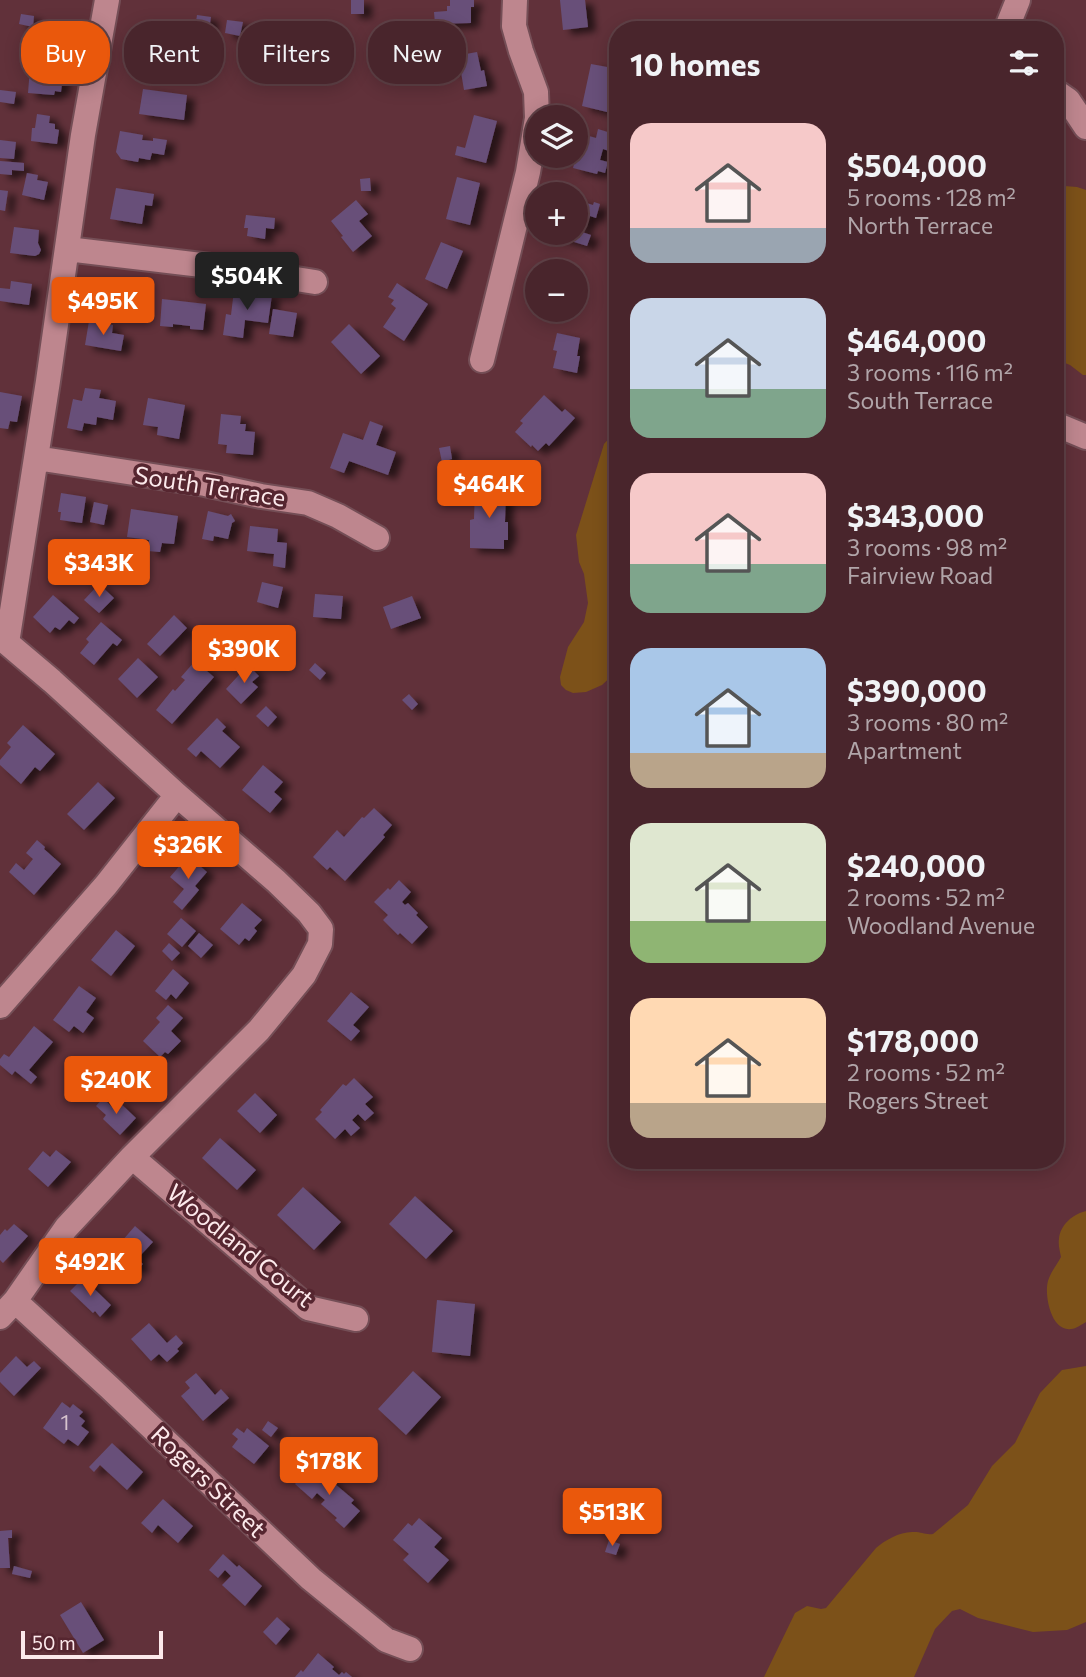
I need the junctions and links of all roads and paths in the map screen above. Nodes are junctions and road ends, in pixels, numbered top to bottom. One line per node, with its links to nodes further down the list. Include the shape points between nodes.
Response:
1 (107, 0): 7 (street)
2 (515, 0): 9 (street, via 514,26 536,92 537,118)
3 (1018, 0): 4 (street)
4 (1010, 21)
5 (1064, 97): 6 (street)
6 (1086, 127)
7 (67, 249): 8 (street); 12 (street)
8 (315, 282)
9 (482, 360)
10 (1064, 428): 11 (street)
11 (1086, 437)
12 (36, 458): 13 (street, South Terrace, via 308,503); 14 (street)
13 (377, 538)
14 (4, 640): 15 (street)
15 (177, 795): 16 (street); 17 (street, via 309,913 321,929 320,944 304,975 259,1030)
16 (0, 1006)
17 (132, 1157): 18 (street, via 66,1228); 19 (street, Woodland Court, via 308,1308)
18 (7, 1309): 20 (street, Rogers Street, via 109,1387 311,1579 386,1640)
19 (356, 1319)
20 (410, 1649)

